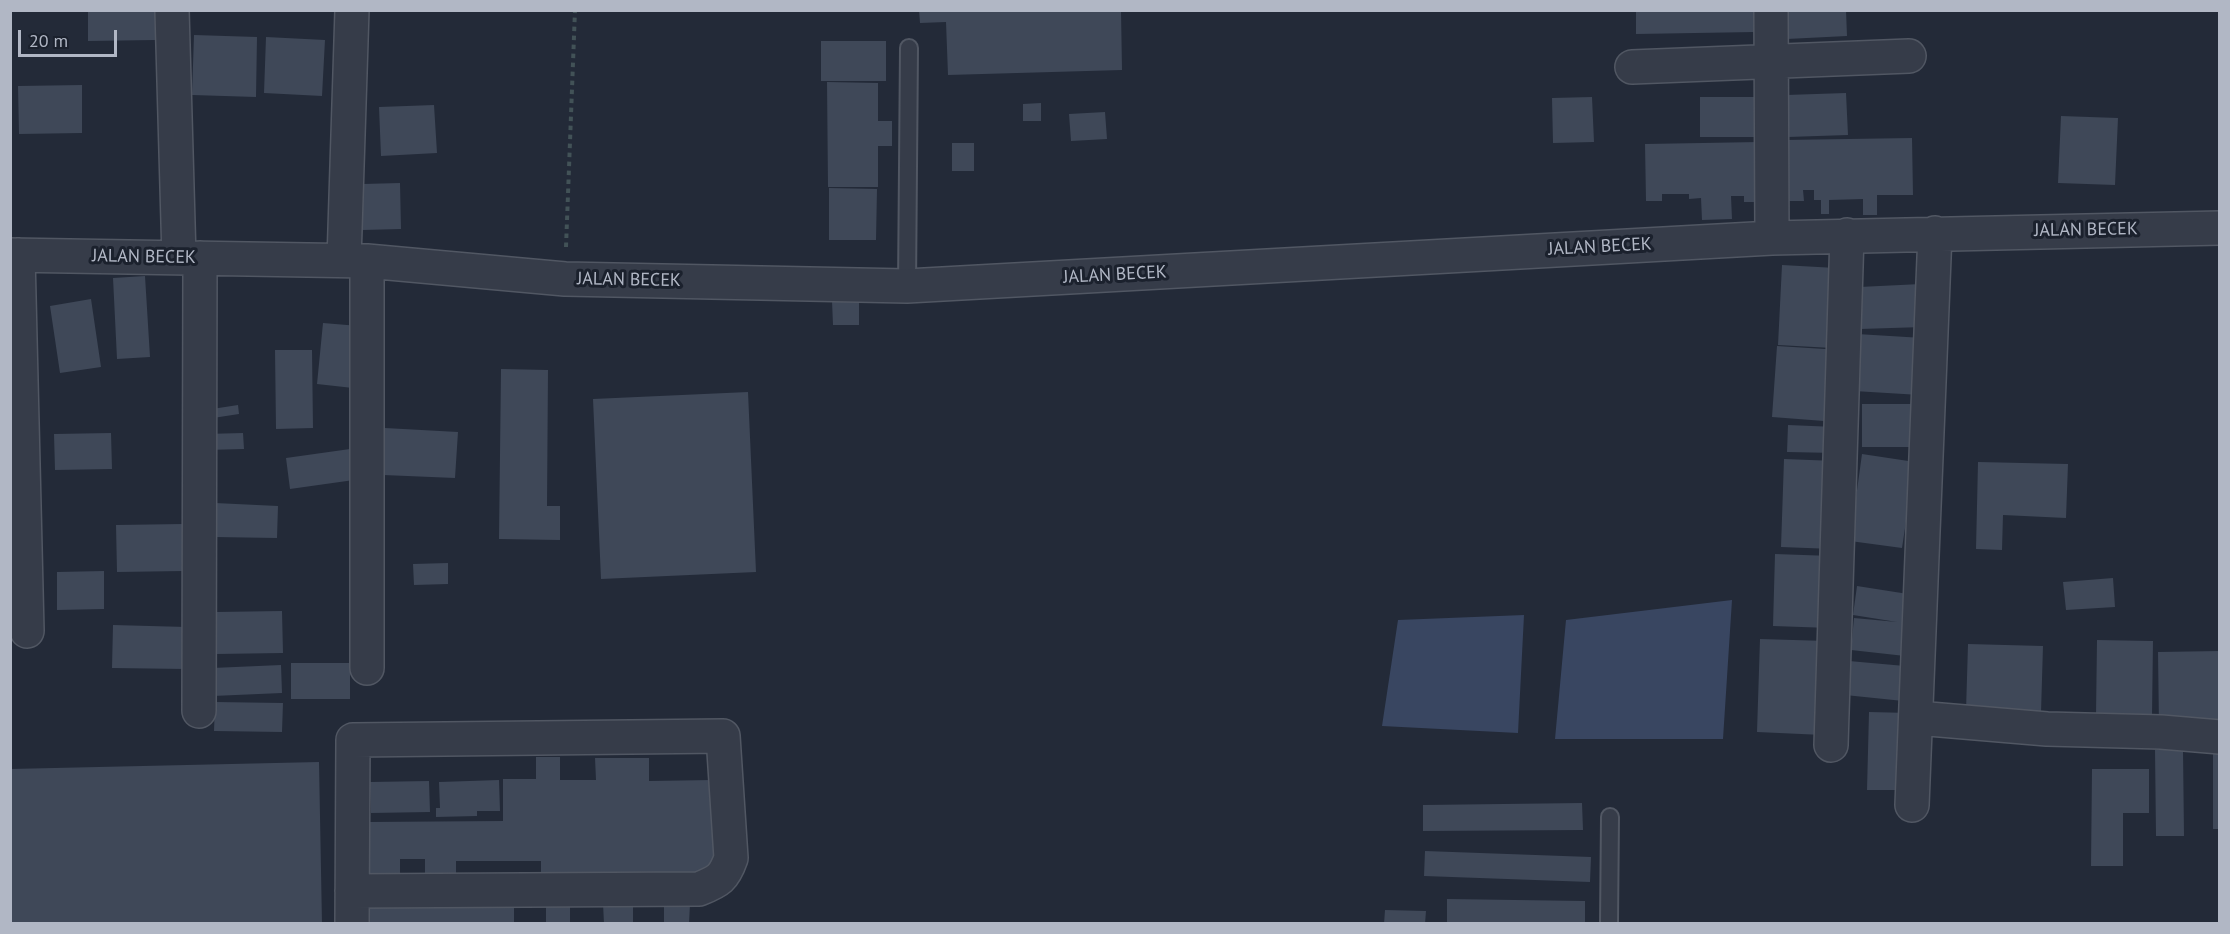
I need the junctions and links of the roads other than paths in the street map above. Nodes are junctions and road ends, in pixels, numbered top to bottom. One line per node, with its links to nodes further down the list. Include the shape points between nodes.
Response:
1 (172, 10): 13 (street)
2 (352, 10): 14 (street)
3 (1771, 10): 6 (street)
4 (909, 48): 15 (lane)
5 (1909, 56): 6 (street)
6 (1772, 62): 7 (street); 11 (street)
7 (1632, 67)
8 (2220, 228): 9 (street, JALAN BECEK)
9 (1935, 233): 10 (street, JALAN BECEK); 19 (street)
10 (1847, 235): 11 (street, JALAN BECEK); 21 (street)
11 (1772, 238): 15 (street, JALAN BECEK)
12 (14, 255): 13 (street, JALAN BECEK); 16 (street)
13 (190, 258): 14 (street, JALAN BECEK); 18 (street)
14 (356, 260): 15 (street, JALAN BECEK, via 565,279); 17 (street)
15 (907, 286)
16 (27, 631)
17 (367, 668)
18 (199, 711)
19 (1917, 718): 20 (street); 22 (street)
20 (2220, 737)
21 (1830, 746)
22 (1912, 806)
23 (1610, 817): 26 (lane)
24 (352, 891): 24 (street, via 699,889 725,874 731,858 723,736 353,740); 25 (street)
25 (352, 924)
26 (1610, 924)

